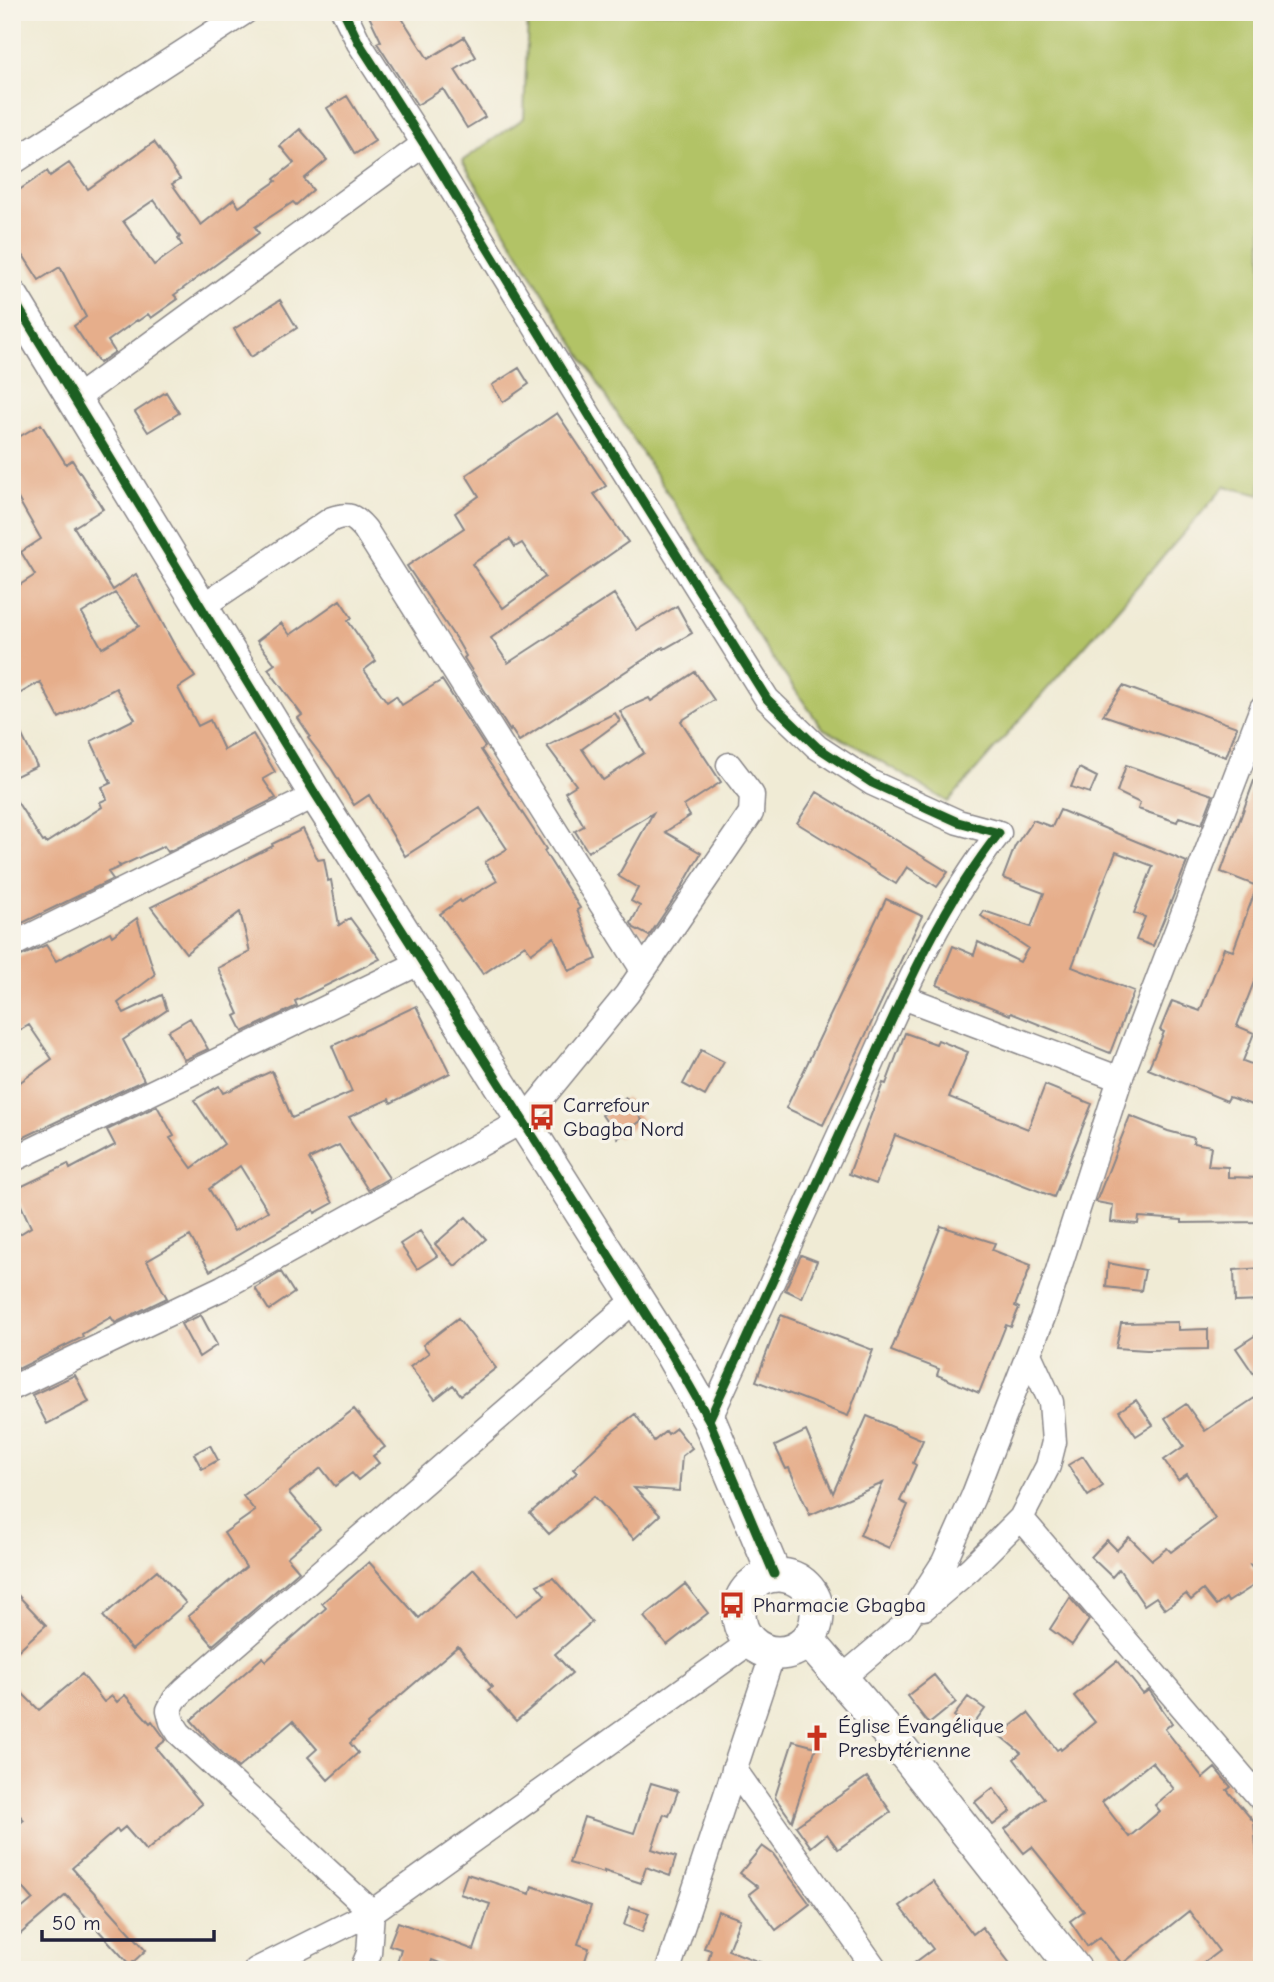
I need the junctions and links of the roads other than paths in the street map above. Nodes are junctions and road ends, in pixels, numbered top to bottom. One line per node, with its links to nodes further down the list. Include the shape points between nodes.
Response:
1 (245, 12): 4 (street)
2 (344, 12): 3 (street)
3 (424, 144): 6 (street); 14 (street, via 767,699 817,747 872,783 958,822 999,833 948,907)
4 (12, 163)
5 (12, 297): 6 (street)
6 (74, 400): 7 (street)
7 (201, 607): 10 (street); 13 (street, via 332,519 351,515 358,520)
8 (1262, 708): 15 (street)
9 (729, 765): 13 (street, via 752,795 751,813)
10 (316, 796): 11 (street); 12 (street)
11 (12, 945)
12 (421, 962): 16 (street); 17 (street)
13 (643, 970): 16 (street)
14 (903, 997): 15 (street); 21 (street)
15 (1120, 1079): 19 (street)
16 (524, 1120): 18 (street); 20 (street, via 222,1288)
17 (12, 1160)
18 (637, 1298): 21 (street); 30 (street, via 185,1689 169,1710 179,1733)
19 (1029, 1354): 22 (street, via 1051,1402 1054,1442 1048,1466); 24 (street, via 944,1562)
20 (12, 1388)
21 (709, 1419): 23 (street)
22 (1021, 1518): 24 (street, via 971,1569); 29 (street)
23 (774, 1574): 25 (street, via 800,1580 810,1590 818,1615); 26 (street, via 751,1585 739,1607 743,1632)
24 (902, 1627): 27 (street)
25 (808, 1640): 26 (street, via 786,1653); 27 (street)
26 (762, 1648): 28 (street); 30 (street)
27 (842, 1678): 35 (street)
28 (734, 1769): 33 (street); 34 (street)
29 (1262, 1800)
30 (372, 1912): 31 (street); 32 (street, via 369,1953)
31 (256, 1970)
32 (362, 1970)
33 (668, 1970)
34 (876, 1970)
35 (1075, 1970)

